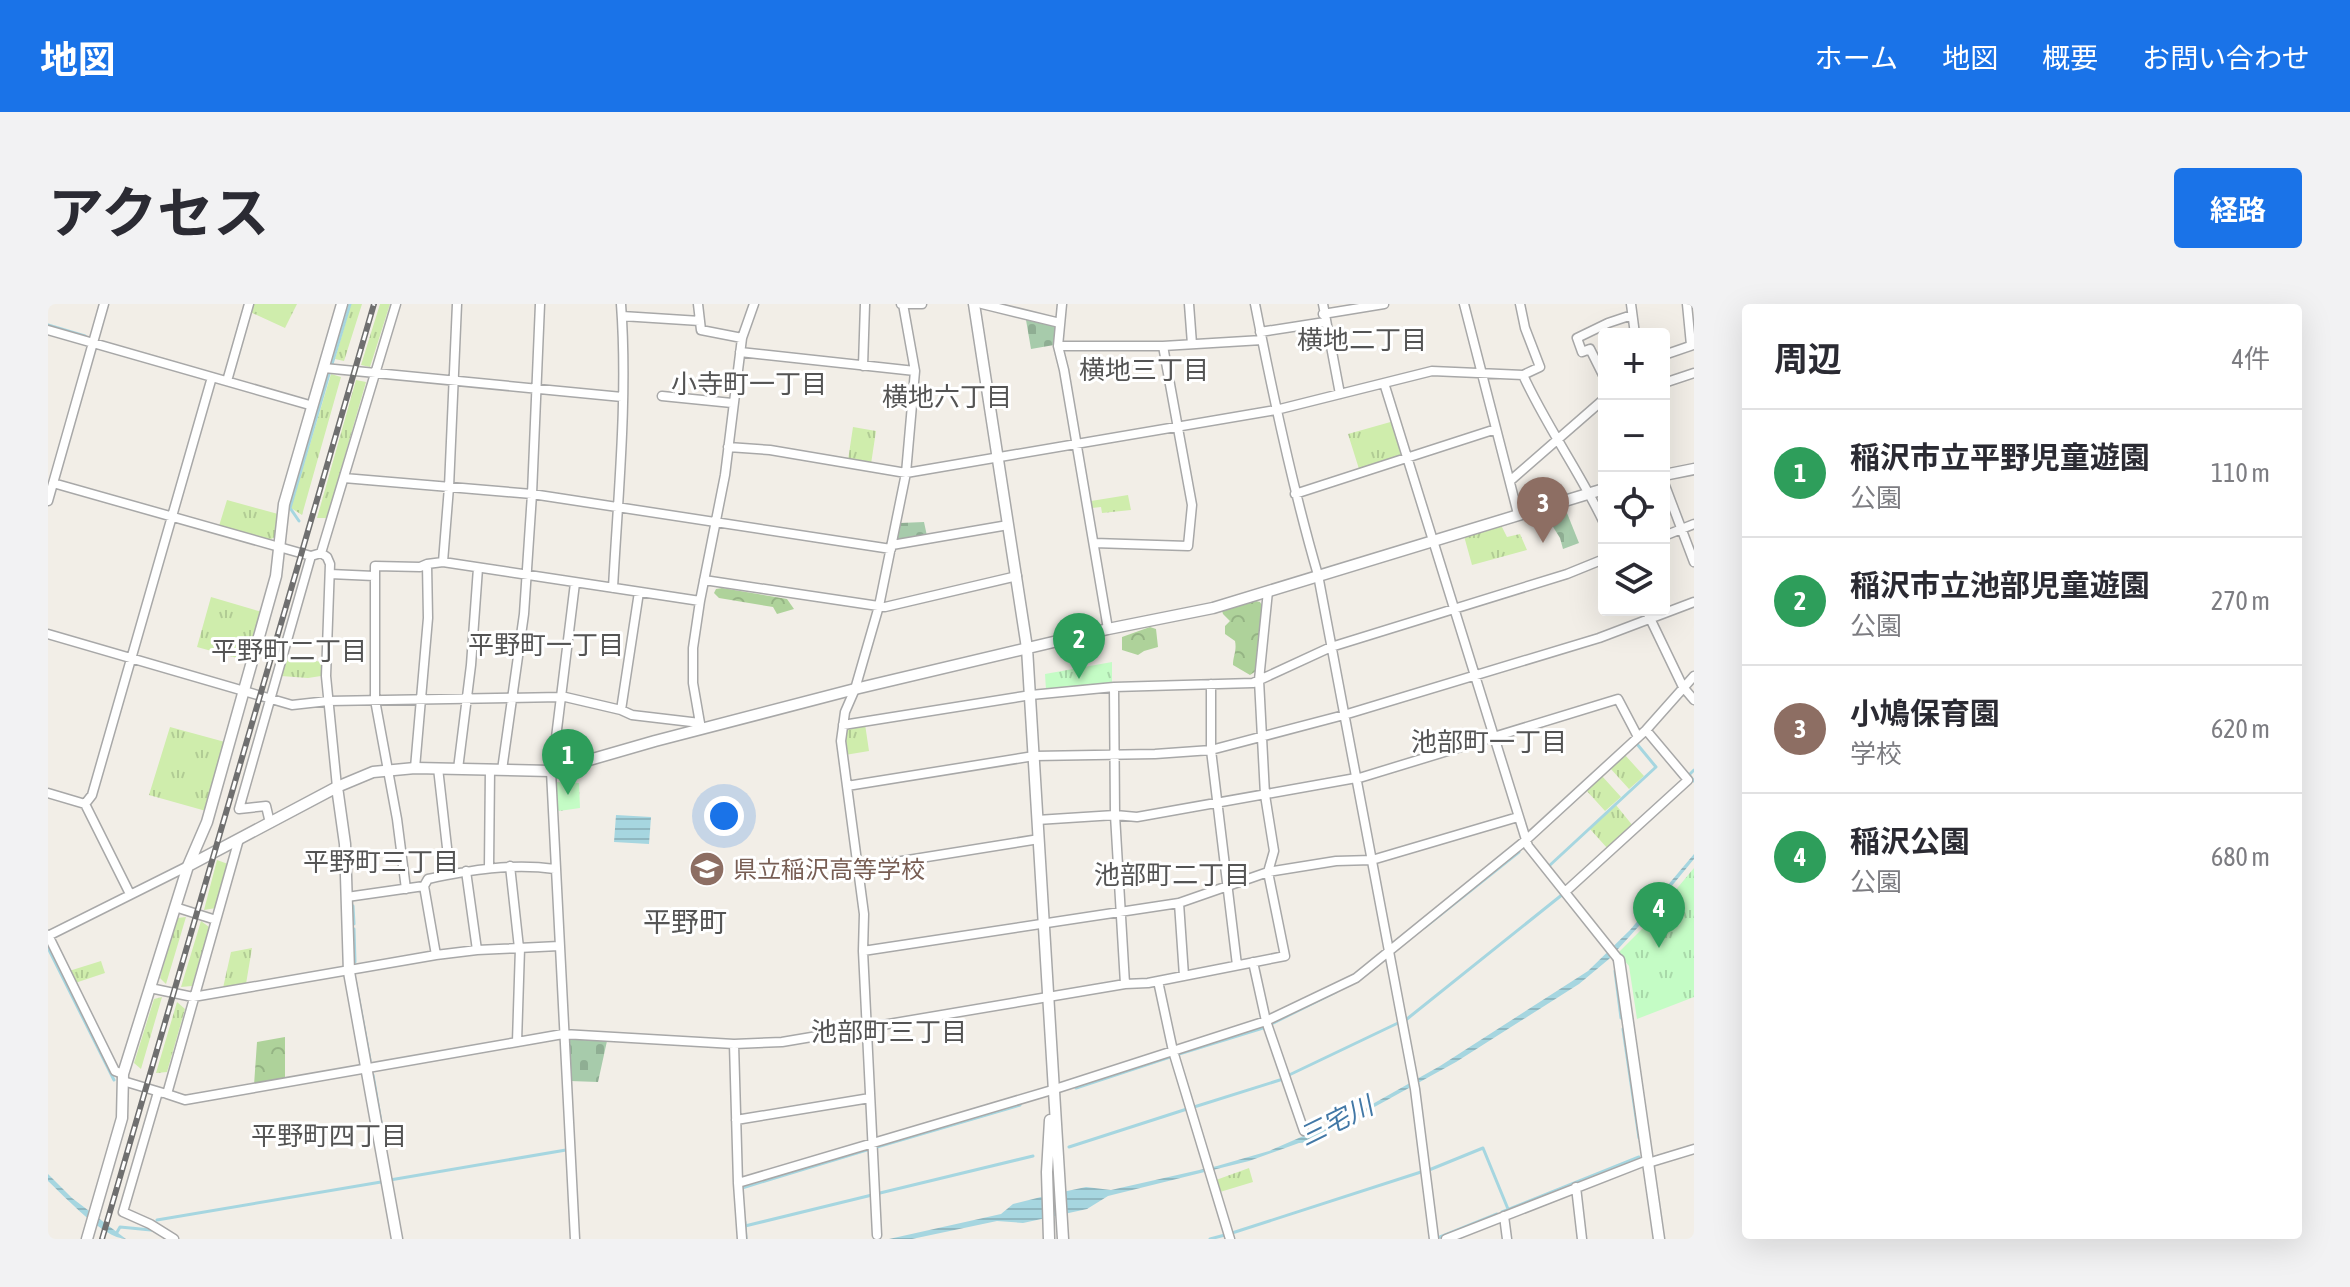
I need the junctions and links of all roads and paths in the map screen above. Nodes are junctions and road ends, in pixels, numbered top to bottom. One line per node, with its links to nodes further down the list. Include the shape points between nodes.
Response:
1 (104, 304): 32 (street)
2 (249, 304): 48 (street)
3 (396, 304): 43 (street)
4 (457, 304): 49 (street)
5 (540, 304): 52 (street)
6 (621, 304): 25 (street)
7 (698, 304): 26 (street)
8 (754, 304): 31 (street)
9 (865, 304): 40 (street)
10 (903, 304): 11 (street); 42 (street)
11 (922, 304)
12 (974, 304): 66 (street)
13 (982, 304): 27 (street)
14 (1062, 304): 27 (street)
15 (1189, 304): 33 (street)
16 (1255, 304): 30 (street)
17 (1384, 304): 23 (street)
18 (1464, 304): 44 (street)
19 (1520, 304): 46 (street, via 1540,367)
20 (1631, 304): 24 (street)
21 (1687, 304): 34 (street)
22 (339, 305): 41 (street)
23 (1324, 313): 30 (street); 53 (street)
24 (1632, 315): 28 (street); 39 (street, via 1577,338 1582,352 1590,349)
25 (622, 316): 26 (street); 55 (street)
26 (700, 321): 31 (street, via 701,330)
27 (1060, 323): 35 (street)
28 (1634, 328)
29 (48, 330): 32 (street)
30 (1261, 336): 33 (street); 59 (street)
31 (742, 338): 37 (street)
32 (92, 343): 47 (street); 72 (street)
33 (1192, 344): 36 (street)
34 (1692, 345): 38 (street)
35 (1058, 346): 36 (street); 63 (street)
36 (1163, 346): 60 (street)
37 (740, 352): 40 (street); 57 (street)
38 (1670, 353)
39 (1598, 365)
40 (863, 366): 42 (street)
41 (324, 368): 43 (street); 58 (street)
42 (915, 371): 68 (street)
43 (375, 373): 49 (street); 70 (street)
44 (1482, 373): 46 (street); 51 (street, via 1432,371); 61 (street)
45 (1694, 373): 50 (street)
46 (1523, 375): 62 (street)
47 (212, 377): 48 (street); 83 (street)
48 (227, 381): 58 (street)
49 (455, 381): 52 (street); 73 (street)
50 (1670, 381)
51 (1384, 383): 53 (street); 65 (street)
52 (536, 389): 55 (street); 76 (street)
53 (1340, 394): 59 (street)
54 (662, 396): 57 (street)
55 (622, 397): 80 (street)
56 (1603, 400): 62 (street)
57 (732, 403): 64 (street)
58 (313, 406): 91 (street, via 284,504)
59 (1276, 410): 60 (street); 77 (street)
60 (1178, 427): 63 (street); 90 (street, via 1192,505 1188,546)
61 (1496, 429): 65 (street); 71 (street)
62 (1558, 440): 71 (street); 75 (street)
63 (1077, 444): 66 (street); 90 (street)
64 (728, 447): 68 (street); 84 (street)
65 (1408, 457): 77 (street); 89 (street)
66 (998, 459): 68 (street); 86 (street)
67 (1694, 469): 69 (street)
68 (906, 473): 92 (street)
69 (1670, 474)
70 (344, 478): 73 (street); 93 (street)
71 (1510, 481): 82 (street)
72 (53, 483): 79 (street); 83 (street)
73 (449, 487): 76 (street); 96 (street)
74 (1598, 490): 75 (street)
75 (1589, 492): 81 (street); 82 (street)
76 (532, 494): 80 (street); 103 (street)
77 (1295, 494): 101 (street)
78 (1670, 498): 87 (street)
79 (48, 501)
80 (617, 507): 84 (street); 107 (street)
81 (1598, 511)
82 (1518, 514): 89 (street)
83 (171, 516): 91 (street); 121 (street)
84 (715, 521): 92 (street); 105 (street)
85 (1694, 524): 87 (street)
86 (1008, 525): 92 (street); 104 (street)
87 (1682, 529): 88 (street); 97 (street)
88 (1670, 534)
89 (1434, 539): 101 (street); 113 (street)
90 (1094, 543): 117 (street)
91 (279, 547): 94 (street); 129 (street)
92 (892, 547): 112 (street)
93 (321, 553): 94 (street); 100 (street)
94 (311, 556): 132 (street)
95 (1598, 561): 113 (street)
96 (443, 562): 98 (street); 99 (street)
97 (1694, 562)
98 (427, 564): 102 (street, via 375,566); 134 (street)
99 (478, 568): 103 (street); 135 (street)
100 (330, 574): 102 (street); 138 (street)
101 (1318, 575): 108 (street); 119 (street)
102 (374, 576): 136 (street)
103 (526, 576): 106 (street); 133 (street)
104 (1017, 576): 112 (street); 120 (street)
105 (704, 580): 110 (street); 112 (street)
106 (575, 583): 107 (street); 131 (street)
107 (613, 588): 109 (street)
108 (1268, 591): 117 (street); 124 (street)
109 (639, 592): 110 (street); 139 (street)
110 (700, 601): 142 (street, via 693,661)
111 (1694, 602): 114 (street)
112 (879, 606): 128 (street)
113 (1455, 608): 119 (street); 122 (street)
114 (1670, 608)
115 (1644, 616): 122 (street, via 1599,638)
116 (1649, 616): 127 (street)
117 (1108, 629): 120 (street)
118 (48, 634): 121 (street)
119 (1331, 647): 124 (street); 140 (street)
120 (1027, 648): 128 (street); 130 (street)
121 (131, 658): 129 (street); 163 (street)
122 (1476, 675): 140 (street); 145 (street)
123 (1694, 676): 127 (street)
124 (1259, 680): 125 (street); 144 (street)
125 (1211, 684): 126 (street); 147 (street)
126 (1114, 687): 130 (street); 148 (street)
127 (1683, 687): 137 (street); 143 (street)
128 (855, 689): 141 (street); 142 (street)
129 (245, 690): 132 (street); 172 (street, via 207,822)
130 (1031, 695): 141 (street); 149 (street)
131 (561, 697): 133 (street); 139 (street); 156 (street)
132 (270, 698): 138 (street, via 292,705); 167 (street, via 239,809 266,806)
133 (512, 698): 135 (street); 155 (street)
134 (421, 699): 135 (street); 136 (street); 150 (street)
135 (467, 699): 153 (street)
136 (375, 700): 138 (street); 152 (street)
137 (1694, 700)
138 (328, 701): 159 (street)
139 (621, 710): 142 (street)
140 (1344, 715): 144 (street); 157 (street)
141 (843, 725): 158 (street)
142 (701, 726): 156 (street)
143 (1646, 730): 146 (street); 183 (street, via 1688,780)
144 (1262, 736): 147 (street); 161 (street)
145 (1494, 737): 146 (street, via 1618,699); 157 (street); 165 (street)
146 (1638, 737): 170 (street)
147 (1211, 750): 148 (street); 162 (street)
148 (1114, 754): 149 (street); 164 (street)
149 (1034, 756): 158 (street); 166 (street)
150 (415, 768): 151 (street); 152 (street)
151 (438, 768): 153 (street); 179 (street)
152 (387, 769): 159 (street); 182 (street)
153 (458, 769): 154 (street)
154 (490, 769): 155 (street); 174 (street)
155 (502, 770): 156 (street)
156 (551, 770): 176 (street)
157 (1356, 778): 161 (street); 171 (street)
158 (847, 786): 175 (street)
159 (337, 787): 167 (street); 185 (street)
160 (48, 793): 163 (street)
161 (1265, 795): 162 (street); 178 (street, via 1274,851)
162 (1218, 803): 164 (street, via 1137,817); 181 (street)
163 (85, 804): 184 (street)
164 (1115, 815): 166 (street); 188 (street)
165 (1518, 817): 170 (street); 171 (street)
166 (1037, 820): 169 (street)
167 (270, 823): 168 (street)
168 (239, 838): 172 (street); 189 (street)
169 (1039, 839): 175 (street); 190 (street)
170 (1526, 840): 183 (street); 196 (street)
171 (1372, 860): 178 (street); 196 (street)
172 (188, 866): 184 (street); 187 (street)
173 (510, 866): 174 (street); 176 (street); 193 (street)
174 (489, 867): 177 (street)
175 (858, 868): 195 (street)
176 (555, 869): 192 (street)
177 (466, 871): 179 (street); 194 (street)
178 (1268, 872): 181 (street); 199 (street, via 1285,956)
179 (450, 874): 180 (street, via 428,879)
180 (424, 886): 182 (street); 197 (street)
181 (1228, 886): 186 (street); 200 (street)
182 (406, 889): 185 (street)
183 (1565, 892): 198 (street)
184 (130, 894): 191 (street)
185 (347, 897): 201 (street)
186 (1179, 903): 188 (street); 202 (street)
187 (175, 907): 189 (street); 205 (street)
188 (1121, 913): 190 (street); 204 (street)
189 (216, 920): 206 (street)
190 (1043, 922): 195 (street); 207 (street)
191 (48, 936): 215 (street)
192 (559, 946): 193 (street); 210 (street)
193 (519, 948): 194 (street); 211 (street)
194 (477, 950): 197 (street)
195 (863, 951): 209 (street)
196 (1389, 951): 208 (street, via 1356,978); 236 (street, via 1415,1089)
197 (436, 955): 201 (street)
198 (1618, 958): 223 (street)
199 (1253, 962): 200 (street); 208 (street)
200 (1237, 965): 202 (street)
201 (349, 972): 206 (street); 214 (street)
202 (1184, 976): 203 (street)
203 (1158, 981): 204 (street); 213 (street)
204 (1125, 984): 207 (street)
205 (150, 988): 206 (street); 215 (street)
206 (193, 997): 217 (street)
207 (1047, 999): 209 (street); 216 (street)
208 (1266, 1021): 213 (street); 220 (street)
209 (866, 1027): 212 (street, via 782,1042); 218 (street)
210 (563, 1034): 211 (street); 212 (street); 231 (street)
211 (517, 1042): 214 (street)
212 (734, 1044): 219 (street)
213 (1173, 1051): 216 (street); 235 (street)
214 (366, 1069): 217 (street, via 185,1100); 230 (street)
215 (123, 1078): 217 (street); 228 (street, via 122,1118)
216 (1052, 1090): 221 (street); 233 (street); 234 (street)
217 (163, 1093): 229 (street, via 123,1212)
218 (870, 1098): 219 (street); 221 (street)
219 (736, 1120): 224 (street)
220 (1304, 1131)
221 (873, 1143): 224 (street); 227 (street)
222 (1694, 1149): 223 (street)
223 (1648, 1162): 225 (street); 240 (street)
224 (738, 1183): 232 (street)
225 (1576, 1187): 226 (street); 239 (street)
226 (1504, 1216): 237 (street); 238 (street)
227 (877, 1235)
228 (87, 1239)
229 (174, 1239)
230 (397, 1239)
231 (575, 1239)
232 (742, 1239)
233 (1049, 1239)
234 (1063, 1239)
235 (1230, 1239)
236 (1434, 1239)
237 (1446, 1239)
238 (1507, 1239)
239 (1582, 1239)
240 (1659, 1239)

